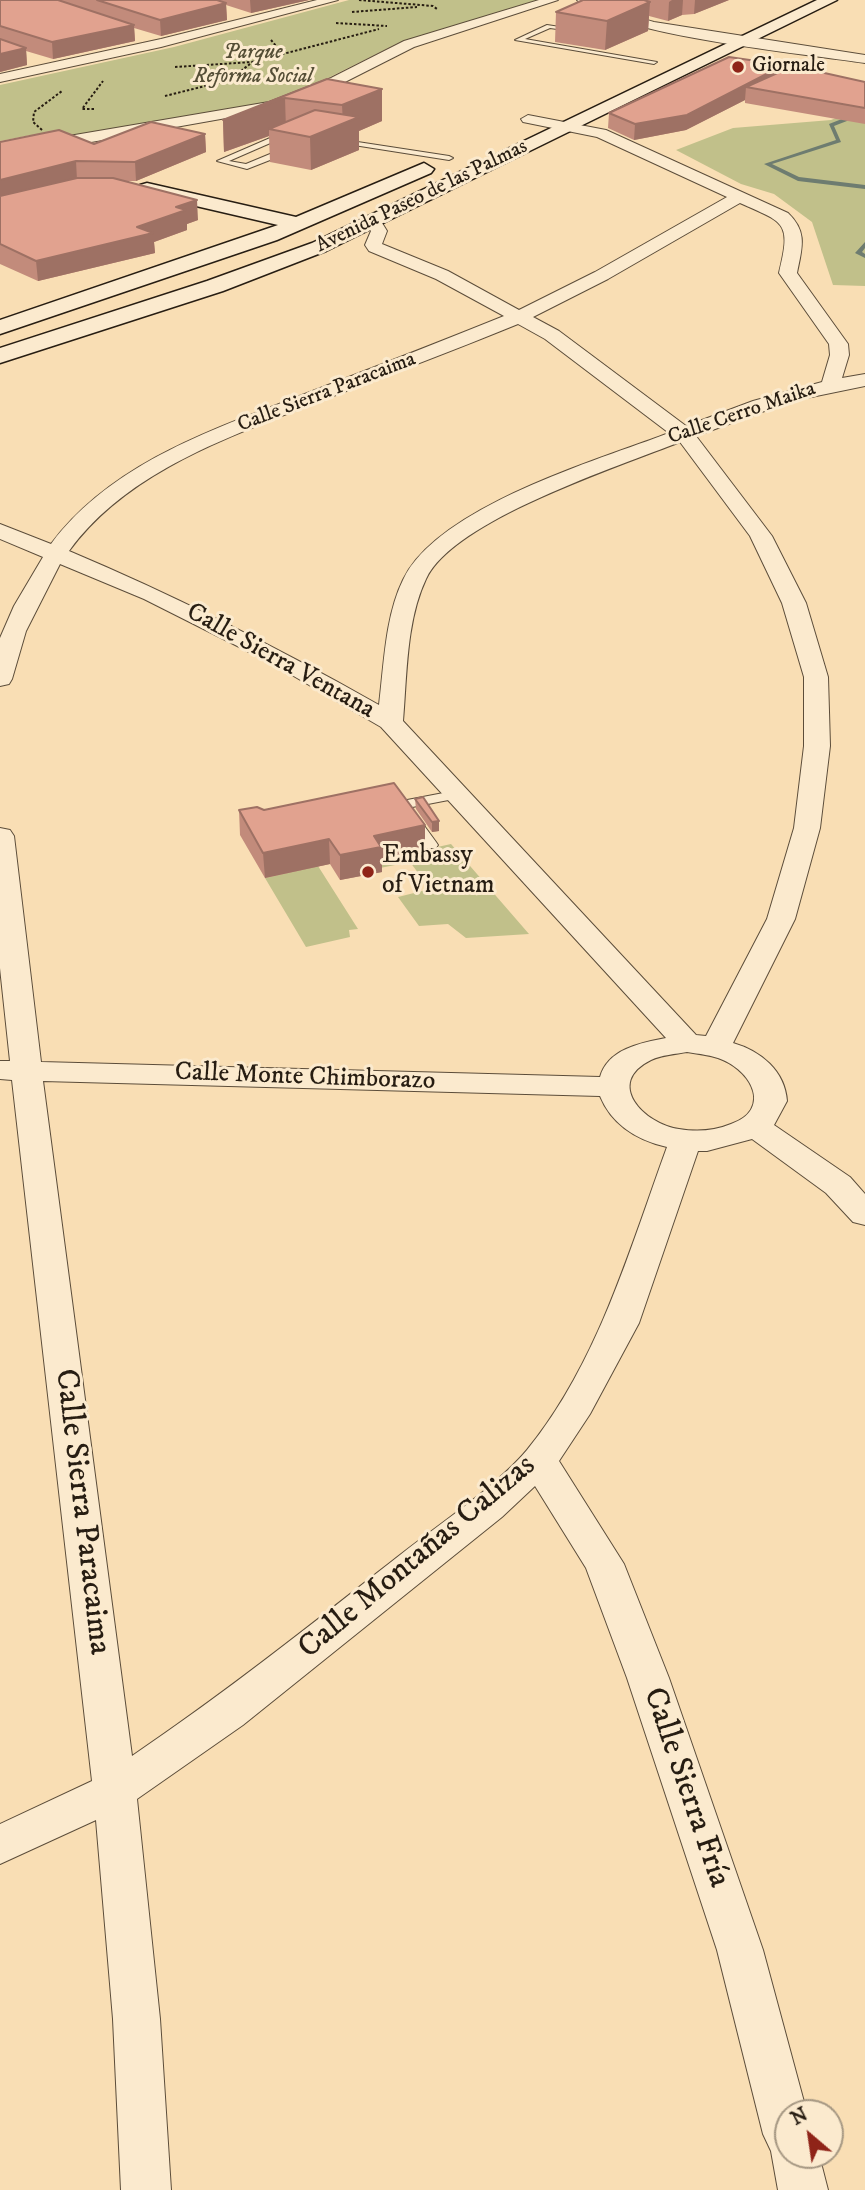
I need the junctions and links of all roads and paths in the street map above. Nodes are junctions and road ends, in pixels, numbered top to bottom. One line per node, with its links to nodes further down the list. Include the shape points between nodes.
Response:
1 (332, 0): 11 (street)
2 (359, 0): 6 (path)
3 (552, 0): 40 (street, via 409,44 337,81 272,106)
4 (583, 0): 15 (street, via 623,18)
5 (829, 0): 16 (main road, Avenida Paseo de las Palmas)
6 (433, 6): 7 (path); 9 (path); 10 (path)
7 (447, 6)
8 (226, 12): 11 (street)
9 (343, 13)
10 (443, 13)
11 (252, 20): 17 (street)
12 (732, 24): 15 (main road)
13 (391, 26): 23 (path)
14 (136, 35): 17 (street)
15 (709, 36): 16 (street); 24 (main road)
16 (747, 41): 20 (street); 36 (main road, Avenida Paseo de las Palmas)
17 (161, 43): 25 (street)
18 (853, 43): 20 (street)
19 (537, 45): 19 (lane, via 570,30 570,29 549,26 517,40); 24 (lane)
20 (805, 50): 22 (street)
21 (22, 55): 25 (street)
22 (863, 59)
23 (252, 62): 26 (path); 31 (path, via 229,80)
24 (654, 62): 28 (main road)
25 (54, 67): 27 (street)
26 (165, 67)
27 (0, 78)
28 (616, 79)
29 (104, 80): 33 (path, via 82,109)
30 (68, 88): 34 (path)
31 (161, 97)
32 (553, 107): 35 (main road, Avenida Paseo de las Palmas)
33 (95, 109)
34 (34, 112)
35 (528, 119): 36 (street, Calle Cerro Maika); 37 (main road, Avenida Paseo de las Palmas)
36 (569, 126): 45 (street, Calle Cerro Maika, via 601,132); 47 (main road, Avenida Paseo de las Palmas)
37 (505, 130)
38 (293, 134): 41 (lane, via 280,135 220,162 247,167)
39 (331, 140): 43 (lane)
40 (63, 142)
41 (296, 147)
42 (471, 147): 43 (main road, Avenida Paseo de las Palmas)
43 (449, 158): 46 (main road, Avenida Paseo de las Palmas)
44 (130, 188): 48 (main road)
45 (740, 196): 51 (street, Calle Sierra Paracaima); 55 (street, Calle Cerro Maika, via 782,216 792,226 794,247 788,273 837,335 841,349)
46 (327, 212): 47 (main road, via 356,214); 48 (main road, Avenida Paseo de las Palmas)
47 (373, 222): 50 (main road, Avenida Paseo de las Palmas); 51 (street, via 379,231 375,247 442,275)
48 (298, 224): 49 (main road, Avenida Paseo de las Palmas)
49 (270, 236): 50 (main road); 52 (main road, Avenida Paseo de las Palmas)
50 (319, 247): 53 (main road, Avenida Paseo de las Palmas)
51 (520, 316): 56 (street, via 593,364); 58 (street, Calle Sierra Paracaima, via 248,422 175,456 104,500)
52 (0, 327)
53 (0, 356)
54 (865, 380): 55 (street)
55 (831, 383): 56 (street, Calle Cerro Maika)
56 (684, 434): 60 (street, Calle Cerro Maika, via 500,511 461,531 419,569 402,624); 66 (street, via 761,536 794,603 817,677 817,746 807,828 782,919)
57 (0, 531): 58 (street, Calle Sierra Ventana)
58 (56, 552): 59 (street, Calle Sierra Paracaima, via 26,601); 60 (street, Calle Sierra Ventana, via 152,593)
59 (0, 679)
60 (390, 722): 61 (street, Calle Sierra Ventana)
61 (459, 794): 63 (lane); 66 (street, Calle Sierra Ventana)
62 (384, 802): 63 (lane, via 398,799)
63 (402, 806): 65 (lane)
64 (0, 835): 67 (street, Calle Sierra Paracaima)
65 (431, 845)
66 (701, 1045): 68 (street, via 643,1051 615,1072); 69 (street, via 752,1063 765,1075 772,1102)
67 (13, 1070): 68 (street, Calle Monte Chimborazo); 73 (street, Calle Sierra Paracaima)
68 (611, 1087): 70 (street, via 615,1105 631,1122)
69 (754, 1126): 70 (street, via 711,1141); 71 (street, via 838,1185)
70 (685, 1141): 72 (street, Calle Montañas Calizas, via 621,1323 577,1405)
71 (865, 1214)
72 (539, 1461): 73 (street, Calle Montañas Calizas, via 488,1507 228,1713); 75 (street, Calle Sierra Fría, via 604,1564 648,1678 740,1950)
73 (116, 1790): 74 (street, Calle Montañas Calizas); 77 (street, Calle Sierra Paracaima, via 141,2060)
74 (0, 1844)
75 (779, 2099)
76 (798, 2169): 78 (street)
77 (146, 2190)
78 (803, 2190)

